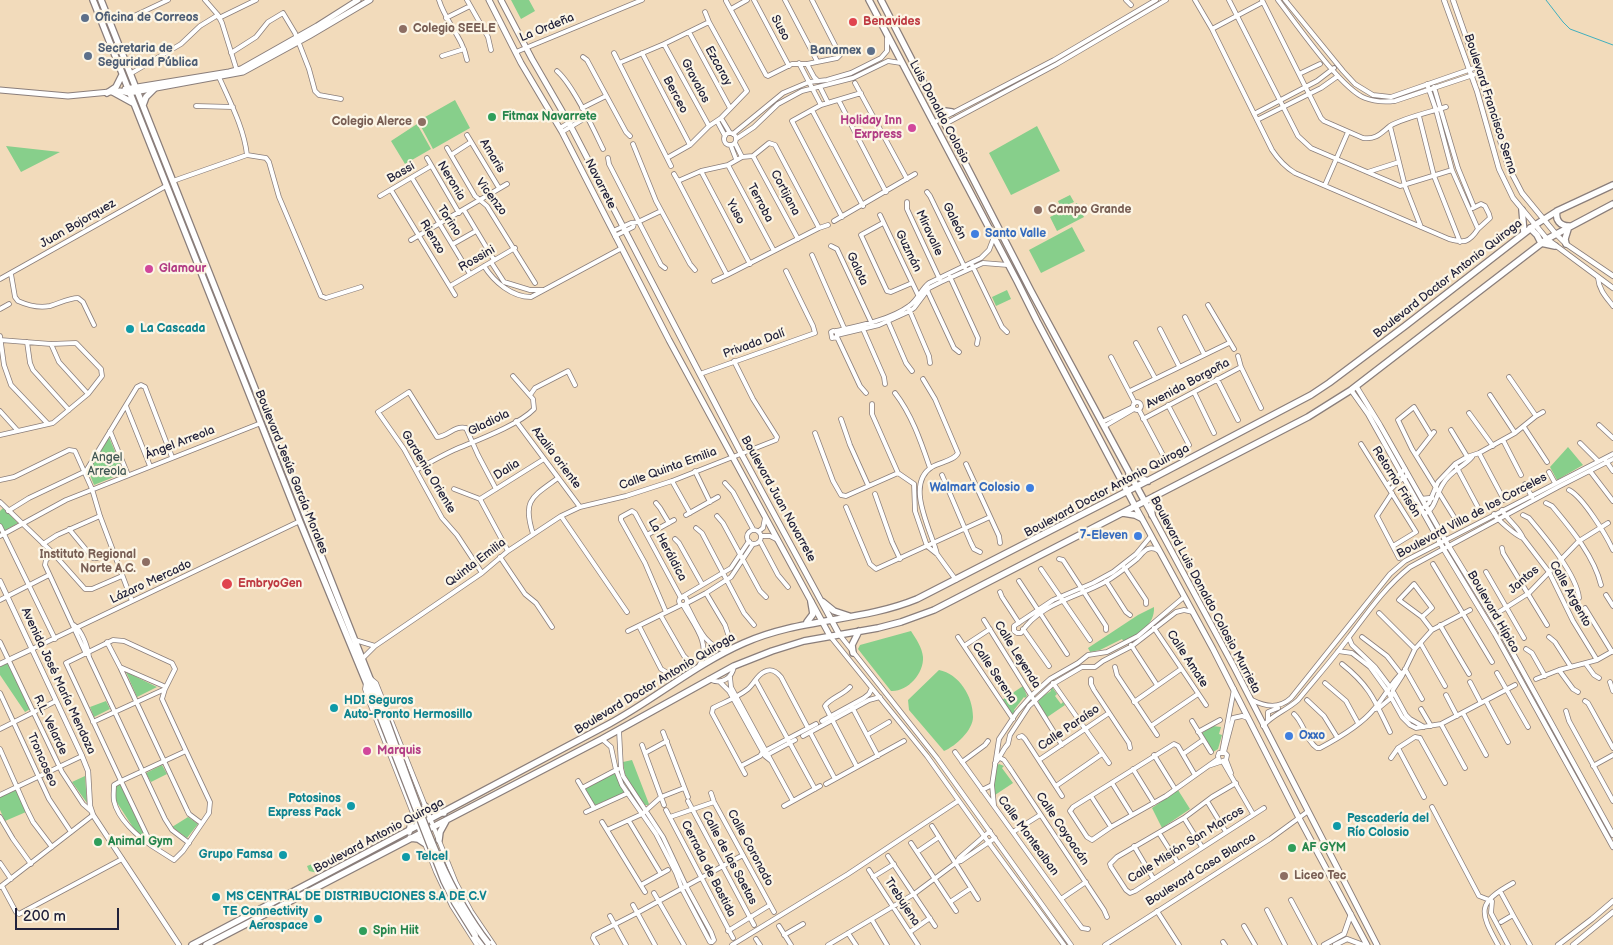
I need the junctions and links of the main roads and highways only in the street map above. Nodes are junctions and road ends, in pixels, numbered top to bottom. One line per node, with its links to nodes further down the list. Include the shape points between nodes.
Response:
1 (92, 0): 11 (main road, Boulevard Jesús García Morales)
2 (101, 0): 14 (main road, Boulevard Jesús García Morales)
3 (370, 0): 9 (main road)
4 (489, 0): 43 (main road, Navarrete, via 561,130)
5 (501, 0): 42 (main road, Navarrete)
6 (869, 0): 22 (main road, Luis Donaldo Colosio)
7 (881, 0): 20 (main road, Luis Donaldo Colosio)
8 (355, 1): 9 (main road)
9 (298, 40): 10 (main road)
10 (237, 72): 12 (main road); 12 (main road)
11 (122, 75): 16 (main road, Boulevard Jesús García Morales); 17 (main road)
12 (183, 81): 13 (main road); 14 (main road)
13 (154, 88): 14 (main road); 19 (main road)
14 (136, 89): 16 (main road); 19 (main road, Boulevard Jesús García Morales)
15 (0, 90): 17 (main road, via 68,96)
16 (128, 90): 17 (main road); 18 (main road, Boulevard Jesús García Morales)
17 (113, 92): 18 (main road)
18 (133, 103): 45 (main road, Boulevard Jesús García Morales)
19 (143, 105): 44 (main road, Boulevard Jesús García Morales)
20 (938, 110): 21 (main road); 23 (main road, Luis Donaldo Colosio)
21 (952, 112)
22 (956, 166): 23 (main road, via 966,175); 25 (main road, Luis Donaldo Colosio)
23 (971, 174): 26 (main road, Luis Donaldo Colosio)
24 (1613, 184): 29 (main road, Boulevard Doctor Antonio Quiroga)
25 (966, 186): 26 (main road, via 972,184); 34 (main road, Luis Donaldo Colosio)
26 (980, 192): 32 (main road, Luis Donaldo Colosio)
27 (1613, 204): 30 (main road, Boulevard Doctor Antonio Quiroga)
28 (1522, 210): 33 (main road)
29 (1557, 211): 30 (main road, via 1558,222); 31 (main road, Boulevard Doctor Antonio Quiroga)
30 (1569, 226): 35 (main road, Boulevard Doctor Antonio Quiroga); 36 (main road)
31 (1532, 227): 33 (main road, Boulevard Doctor Antonio Quiroga); 35 (main road)
32 (999, 229): 39 (main road, Boulevard Luis Donaldo Colosio Murrieta)
33 (1524, 234): 50 (main road, Boulevard Doctor Antonio Quiroga, via 1320,389)
34 (993, 235): 38 (main road, Boulevard Luis Donaldo Colosio Murrieta)
35 (1541, 243): 37 (main road); 53 (main road, Boulevard Doctor Antonio Quiroga, via 1353,388 1308,417)
36 (1566, 244)
37 (1555, 246)
38 (1021, 288): 39 (main road); 40 (main road, Boulevard Luis Donaldo Colosio Murrieta)
39 (1031, 291): 41 (main road, Boulevard Luis Donaldo Colosio Murrieta)
40 (1058, 360): 41 (main road, via 1065,367); 46 (main road, Boulevard Luis Donaldo Colosio Murrieta)
41 (1072, 366): 47 (main road, Boulevard Luis Donaldo Colosio Murrieta)
42 (700, 374): 61 (main road, Boulevard Juan Navarrete)
43 (690, 379): 60 (main road, Boulevard Juan Navarrete)
44 (258, 394): 45 (main road); 74 (main road, Boulevard Jesús García Morales, via 363,658)
45 (250, 397): 74 (main road, Boulevard Jesús García Morales)
46 (1079, 399): 47 (main road, via 1096,425); 49 (main road, Boulevard Luis Donaldo Colosio Murrieta)
47 (1103, 424): 48 (main road, Boulevard Luis Donaldo Colosio Murrieta)
48 (1129, 474): 50 (main road); 51 (main road, Boulevard Luis Donaldo Colosio Murrieta)
49 (1120, 478): 52 (main road, Boulevard Luis Donaldo Colosio Murrieta); 54 (main road, via 1121,488)
50 (1148, 481): 51 (main road, Boulevard Doctor Antonio Quiroga)
51 (1137, 487): 52 (main road, Boulevard Doctor Antonio Quiroga); 55 (main road, Boulevard Luis Donaldo Colosio Murrieta)
52 (1128, 491): 54 (main road, Boulevard Doctor Antonio Quiroga); 56 (main road, Boulevard Luis Donaldo Colosio Murrieta)
53 (1155, 496): 55 (main road, Boulevard Doctor Antonio Quiroga); 58 (main road)
54 (1116, 497): 64 (main road, Boulevard Doctor Antonio Quiroga, via 900,606)
55 (1145, 502): 56 (main road, Boulevard Doctor Antonio Quiroga); 58 (main road, Boulevard Luis Donaldo Colosio Murrieta)
56 (1136, 506): 57 (main road, Boulevard Doctor Antonio Quiroga); 59 (main road, Boulevard Luis Donaldo Colosio Murrieta)
57 (1121, 514): 59 (main road); 69 (main road, Boulevard Doctor Antonio Quiroga, via 934,610 901,622)
58 (1152, 516): 68 (main road, Boulevard Luis Donaldo Colosio Murrieta)
59 (1142, 518): 63 (main road, Boulevard Luis Donaldo Colosio Murrieta)
60 (811, 602): 62 (main road, Boulevard Juan Navarrete); 67 (main road, via 813,614)
61 (824, 603): 62 (main road, via 821,609); 64 (main road); 65 (main road, Boulevard Juan Navarrete)
62 (815, 608): 66 (main road, Boulevard Juan Navarrete)
63 (1194, 615): 68 (main road, via 1207,631); 72 (main road, Boulevard Luis Donaldo Colosio Murrieta)
64 (851, 617): 65 (main road, Boulevard Doctor Antonio Quiroga)
65 (832, 620): 66 (main road, Boulevard Doctor Antonio Quiroga); 70 (main road, Boulevard Juan Navarrete)
66 (822, 621): 67 (main road, Boulevard Doctor Antonio Quiroga); 71 (main road, Boulevard Juan Navarrete)
67 (806, 623): 77 (main road, Boulevard Doctor Antonio Quiroga, via 729,650)
68 (1214, 630): 75 (main road, Boulevard Luis Donaldo Colosio Murrieta)
69 (859, 631): 70 (main road, Boulevard Doctor Antonio Quiroga); 73 (main road, via 852,645)
70 (839, 634): 71 (main road, Boulevard Doctor Antonio Quiroga)
71 (830, 636): 79 (main road, Boulevard Doctor Antonio Quiroga, via 772,650 734,666)
72 (1213, 649): 75 (main road, via 1220,648); 92 (main road, Boulevard Luis Donaldo Colosio Murrieta)
73 (853, 653)
74 (368, 681): 76 (main road, Boulevard Jesús García Morales)
75 (1242, 682): 93 (main road, Boulevard Luis Donaldo Colosio Murrieta)
76 (382, 715): 91 (main road, Boulevard Jesús García Morales, bridge, via 449,880); 91 (main road, Boulevard Jesús García Morales, bridge, via 444,881 476,935)
77 (585, 737): 78 (main road, Boulevard Doctor Antonio Quiroga); 80 (main road, via 568,749)
78 (575, 743): 82 (main road, Boulevard Antonio Quiroga)
79 (579, 751): 80 (main road, Boulevard Antonio Quiroga)
80 (569, 756): 84 (main road, Boulevard Antonio Quiroga)
81 (425, 806): 82 (main road, via 431,811)
82 (444, 813): 85 (main road, Boulevard Antonio Quiroga)
83 (413, 815): 86 (main road)
84 (447, 820): 85 (main road, Boulevard Antonio Quiroga); 87 (main road)
85 (432, 823): 86 (main road, Boulevard Antonio Quiroga)
86 (409, 835): 88 (main road); 89 (main road, Boulevard Antonio Quiroga); 90 (main road, Boulevard Antonio Quiroga)
87 (439, 840)
88 (424, 843)
89 (192, 945)
90 (206, 945)
91 (489, 945)
92 (1367, 945)
93 (1377, 945)

